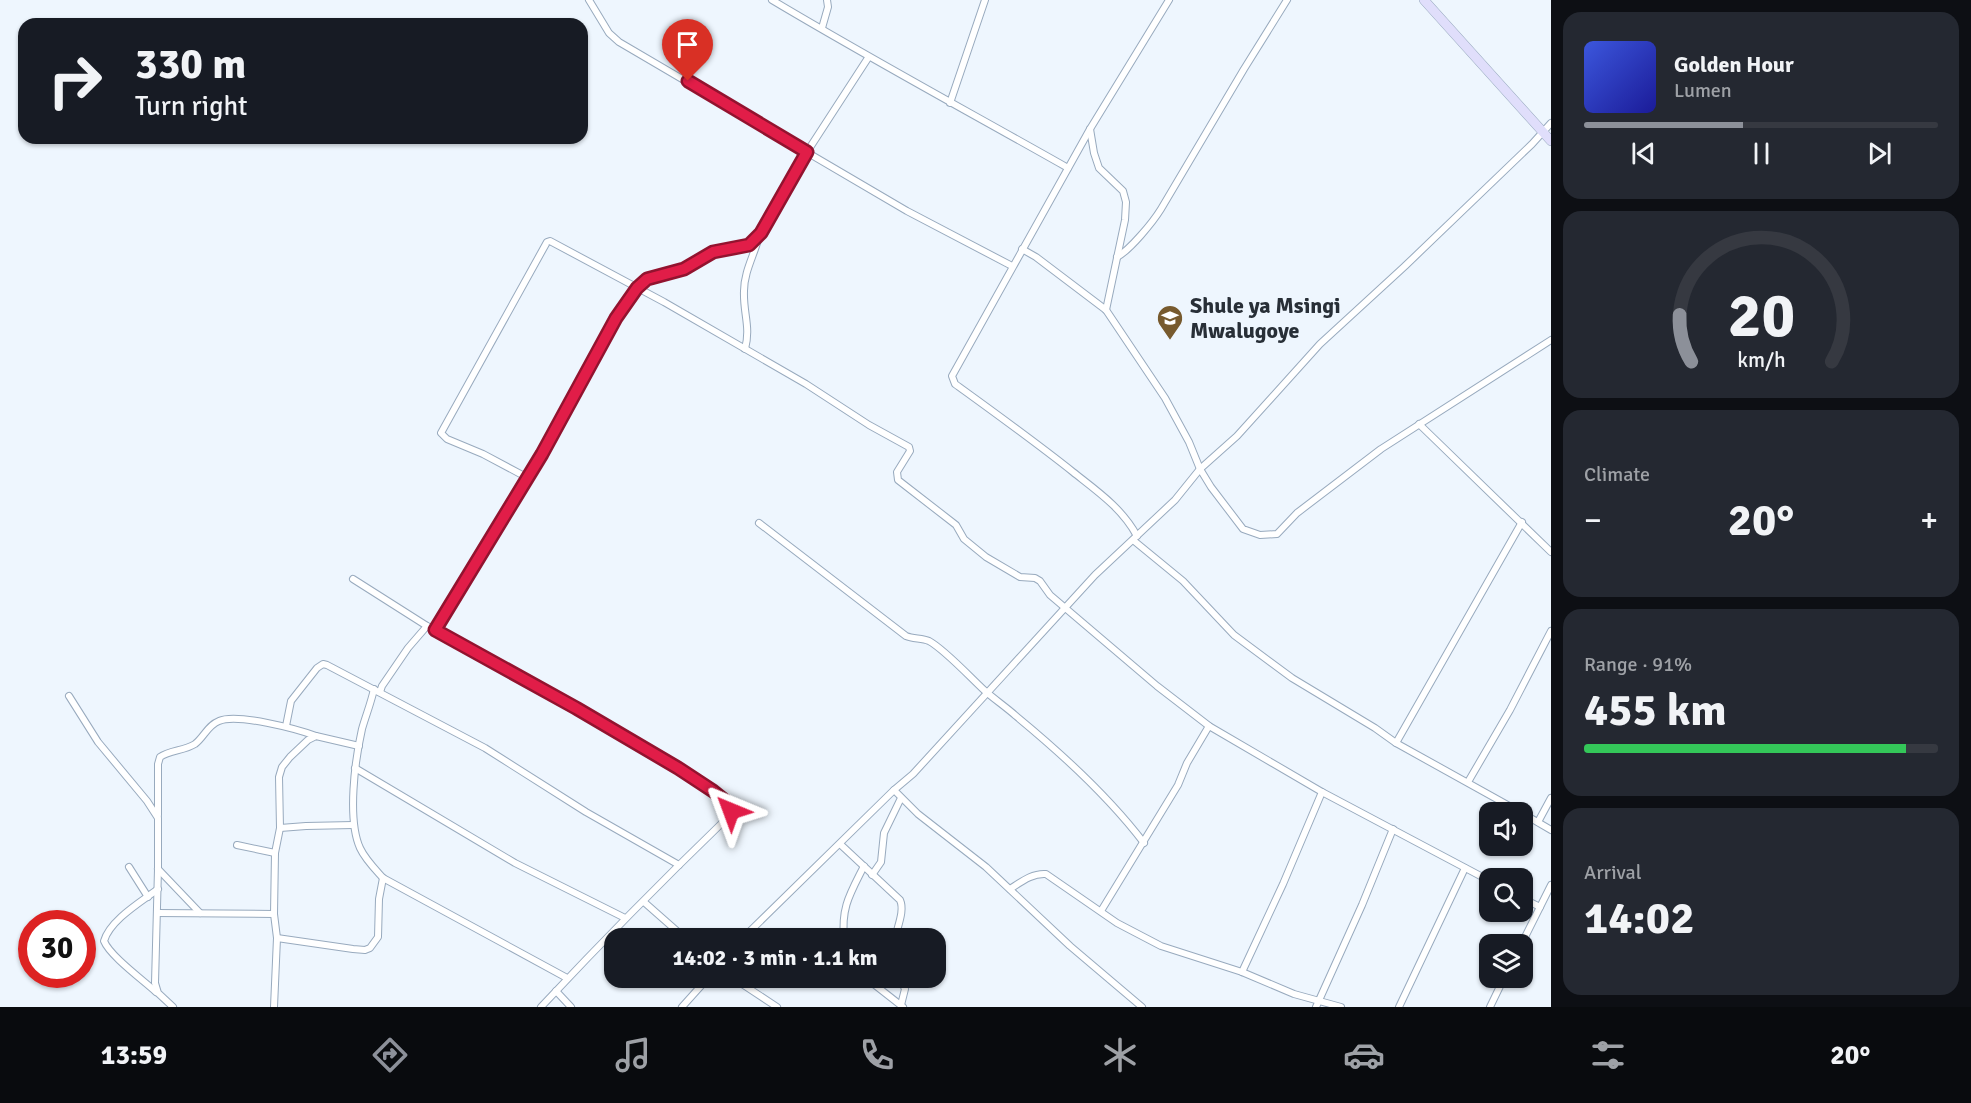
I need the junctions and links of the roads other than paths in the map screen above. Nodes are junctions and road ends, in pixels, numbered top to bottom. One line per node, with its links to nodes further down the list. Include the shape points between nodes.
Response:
1 (589, 0): 15 (street, via 619,42)
2 (771, 0): 8 (street)
3 (826, 0): 8 (street)
4 (985, 0): 10 (street)
5 (1169, 0): 12 (street)
6 (1287, 0): 19 (street, via 1157,215)
7 (1424, 0): 13 (street)
8 (822, 28): 9 (street)
9 (868, 58): 10 (street); 15 (street)
10 (950, 103): 16 (street)
11 (1551, 123): 13 (street)
12 (1089, 129): 16 (street); 19 (street, via 1100,168 1123,191 1126,202)
13 (1541, 132): 14 (street); 26 (street, via 1320,344 1237,436)
14 (1551, 141)
15 (807, 152): 17 (street); 20 (street)
16 (1068, 168): 18 (street)
17 (759, 236): 21 (street, via 749,245 713,252 684,269 647,279); 24 (street, via 745,278 749,333)
18 (1022, 249): 20 (street); 22 (street)
19 (1117, 256): 22 (street)
20 (1012, 266): 30 (street, via 957,364 952,380 1112,503 1124,515)
21 (637, 288): 24 (street); 27 (street, via 616,318); 27 (street, via 553,242 547,243 441,433)
22 (1106, 310): 26 (street, via 1165,398)
23 (1551, 340): 25 (street)
24 (745, 349): 33 (street, via 909,447 897,472 898,480 956,525 964,539 986,557 1020,577 1040,581)
25 (1419, 424): 26 (street, via 1270,536 1243,529); 28 (street)
26 (1200, 469): 30 (street, via 1175,500)
27 (528, 478): 35 (street)
28 (1522, 522): 31 (street); 43 (street)
29 (759, 523): 38 (street, via 906,636 928,640)
30 (1135, 538): 33 (street); 43 (street, via 1256,653)
31 (1551, 552)
32 (353, 579): 34 (street)
33 (1065, 608): 38 (street); 41 (street)
34 (428, 626): 35 (street); 37 (street)
35 (435, 630): 63 (street, via 678,768 729,804 728,816)
36 (1551, 631): 46 (street)
37 (377, 690): 40 (street, via 320,665 291,701); 44 (street); 63 (street, via 493,753)
38 (986, 692): 47 (street); 59 (street, via 1105,797)
39 (69, 696): 52 (street, via 98,742)
40 (286, 726): 42 (street); 52 (street, via 220,720 195,743 163,755 158,764)
41 (1209, 726): 48 (street); 59 (street)
42 (316, 736): 44 (street); 56 (street, via 290,757 280,771)
43 (1396, 743): 46 (street)
44 (358, 746): 45 (street)
45 (355, 768): 55 (street); 82 (street, via 515,863)
46 (1468, 782): 51 (street)
47 (894, 790): 49 (street); 60 (street)
48 (1322, 792): 57 (street); 89 (street)
49 (901, 798): 68 (street, via 884,833 881,862); 72 (street)
50 (1551, 798): 54 (street)
51 (1503, 802)
52 (158, 818): 67 (street)
53 (1533, 819): 54 (street)
54 (1538, 822): 58 (street)
55 (353, 825): 56 (street); 70 (street, via 361,851)
56 (280, 828): 62 (street)
57 (1393, 829): 66 (street); 98 (street)
58 (1551, 830)
59 (1144, 843): 78 (street)
60 (840, 844): 64 (street); 84 (street)
61 (237, 845): 62 (street)
62 (275, 853): 81 (street)
63 (679, 866): 75 (street)
64 (864, 866): 68 (street); 85 (street, via 845,905)
65 (129, 867): 74 (street)
66 (1465, 868): 69 (street); 108 (street)
67 (158, 869): 73 (street); 80 (street)
68 (872, 874): 86 (street, via 902,904)
69 (1479, 875)
70 (383, 878): 88 (street, via 379,934 370,948); 90 (street)
71 (1551, 885): 77 (street)
72 (1010, 889): 78 (street, via 1030,877 1046,874); 106 (street)
73 (158, 890): 74 (street); 79 (street)
74 (148, 897): 97 (street, via 116,922 104,941)
75 (644, 902): 82 (street); 83 (street)
76 (1533, 904): 77 (street)
77 (1540, 907): 87 (street)
78 (1101, 911): 89 (street, via 1161,946)
79 (157, 913): 80 (street); 97 (street, via 154,983)
80 (201, 914): 81 (street)
81 (274, 915): 88 (street)
82 (625, 918): 90 (street)
83 (674, 928)
84 (753, 928)
85 (843, 928)
86 (897, 928)
87 (1526, 934)
88 (277, 938): 101 (street)
89 (1242, 972): 98 (street)
90 (567, 978): 96 (street)
91 (699, 988): 104 (street)
92 (748, 988): 105 (street)
93 (879, 988): 99 (street)
94 (905, 988): 99 (street)
95 (1499, 988): 109 (street)
96 (556, 991): 102 (street); 103 (street)
97 (158, 993): 100 (street)
98 (1317, 1004): 107 (street)
99 (902, 1006)
100 (173, 1007)
101 (274, 1007)
102 (541, 1007)
103 (572, 1007)
104 (681, 1007)
105 (777, 1007)
106 (1142, 1007)
107 (1341, 1007)
108 (1399, 1007)
109 (1490, 1007)

